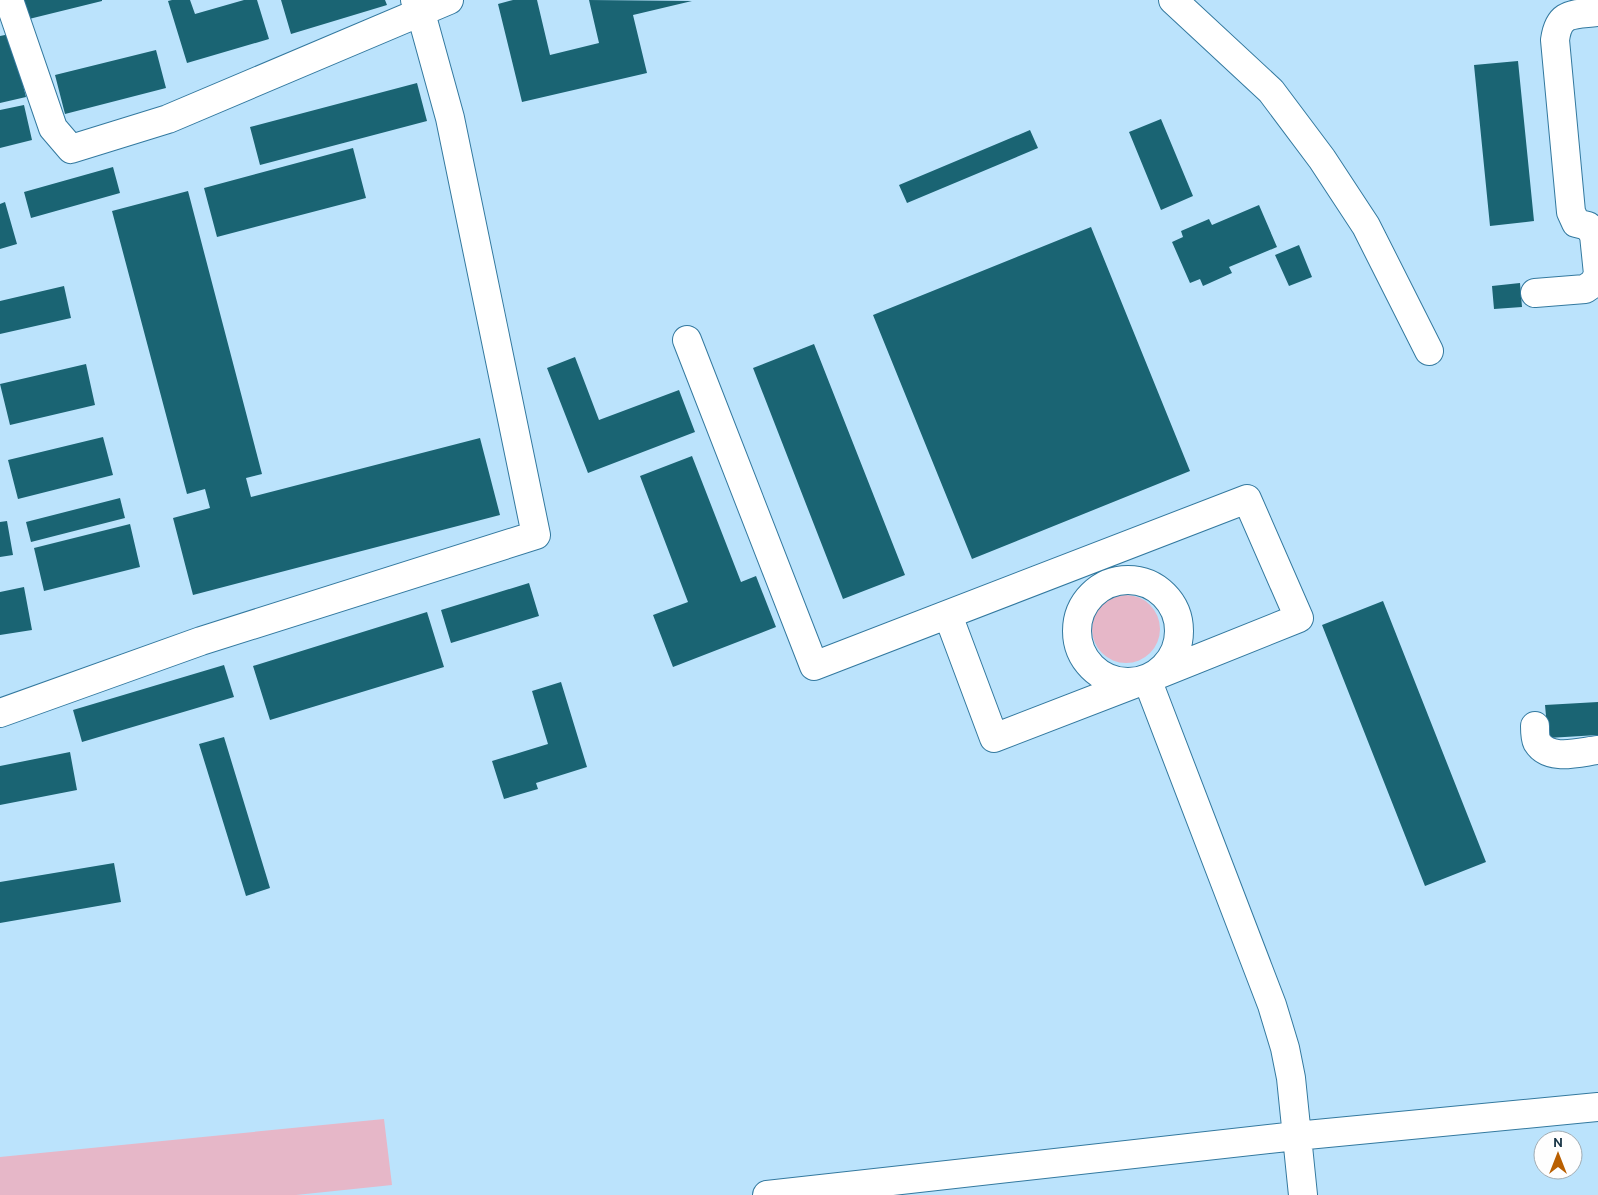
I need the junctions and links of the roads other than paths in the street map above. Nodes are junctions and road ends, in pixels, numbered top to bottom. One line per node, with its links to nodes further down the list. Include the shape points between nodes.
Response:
1 (9, 0): 4 (street, via 53,128 72,149 168,119)
2 (449, 0): 4 (street)
3 (1173, 0): 8 (street, via 1272,91 1322,159 1366,226)
4 (418, 6): 13 (street, via 450,118 536,535 202,641)
5 (1598, 12): 6 (street, via 1565,17 1557,26 1555,40 1570,212 1576,223 1588,226 1594,235 1598,274 1594,283 1585,289)
6 (1535, 293)
7 (687, 340): 11 (street, via 814,666)
8 (1429, 351)
9 (1094, 559): 10 (street); 11 (street); 12 (street, via 1247,499 1299,618)
10 (1105, 584): 12 (street, via 1087,598 1077,618 1076,641 1086,662 1103,677 1125,683); 12 (street, via 1128,579 1151,584 1170,600 1179,622 1178,645 1167,666)
11 (948, 615): 12 (street, via 994,738)
12 (1147, 679): 17 (street, via 1272,1005 1291,1078)
13 (0, 713)
14 (1535, 726): 15 (street, via 1536,741 1544,750 1559,754)
15 (1598, 750)
16 (1598, 1107): 17 (street)
17 (1296, 1136): 18 (street); 19 (street)
18 (767, 1195)
19 (1304, 1195)

